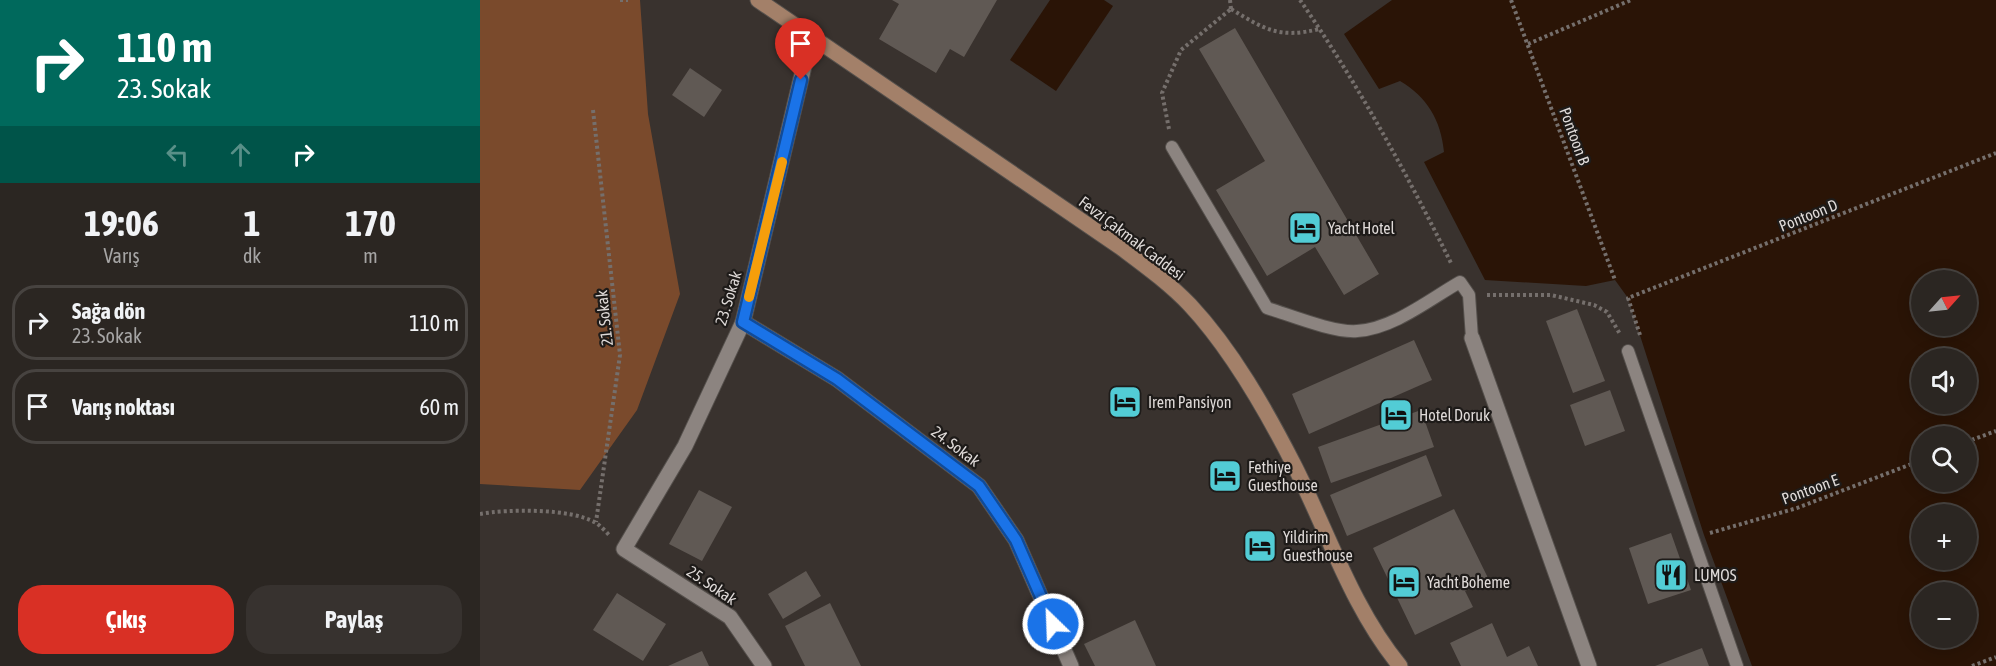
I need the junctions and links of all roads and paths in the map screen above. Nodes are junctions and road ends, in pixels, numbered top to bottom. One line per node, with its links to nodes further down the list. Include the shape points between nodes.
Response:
1 (620, 0): 2 (path)
2 (628, 0)
3 (1230, 0): 8 (path)
4 (1300, 0): 9 (path)
5 (1511, 0): 11 (path, Pontoon B)
6 (1631, 0): 11 (path)
7 (758, 2): 10 (street, Fevzi Çakmak Caddesi)
8 (1231, 9): 9 (path, via 1267,30 1300,34); 13 (path, via 1181,50 1162,93)
9 (1320, 29): 16 (path, via 1413,187)
10 (811, 37): 19 (street, 23. Sokak); 30 (street, Fevzi Çakmak Caddesi, via 1120,247 1190,306 1252,392 1294,464)
11 (1528, 44): 15 (path, Pontoon B)
12 (593, 110): 26 (path, 21. Sokak, via 620,355)
13 (1172, 147): 16 (lane, via 1268,308 1356,332 1383,325)
14 (1996, 153): 18 (path, Pontoon D)
15 (1615, 280)
16 (1460, 282): 17 (lane)
17 (1469, 295): 20 (lane); 21 (path, via 1551,295 1594,305 1607,312)
18 (1628, 298)
19 (743, 322): 28 (street, 23. Sokak, via 685,446); 32 (street, 24. Sokak, via 837,379 979,486 1016,540)
20 (1472, 338): 34 (street)
21 (1628, 351): 35 (lane)
22 (1996, 431): 23 (path)
23 (1977, 438)
24 (1911, 464): 27 (path, Pontoon E, via 1797,508)
25 (480, 514): 26 (path, via 505,509 553,512)
26 (596, 522): 28 (path)
27 (1704, 535)
28 (624, 549): 31 (street, 25. Sokak, via 730,617)
29 (1996, 657): 36 (path)
30 (1388, 658): 33 (street, Fevzi Çakmak Caddesi)
31 (764, 666)
32 (1071, 666)
33 (1400, 666)
34 (1589, 666)
35 (1737, 666)
36 (1972, 666)

